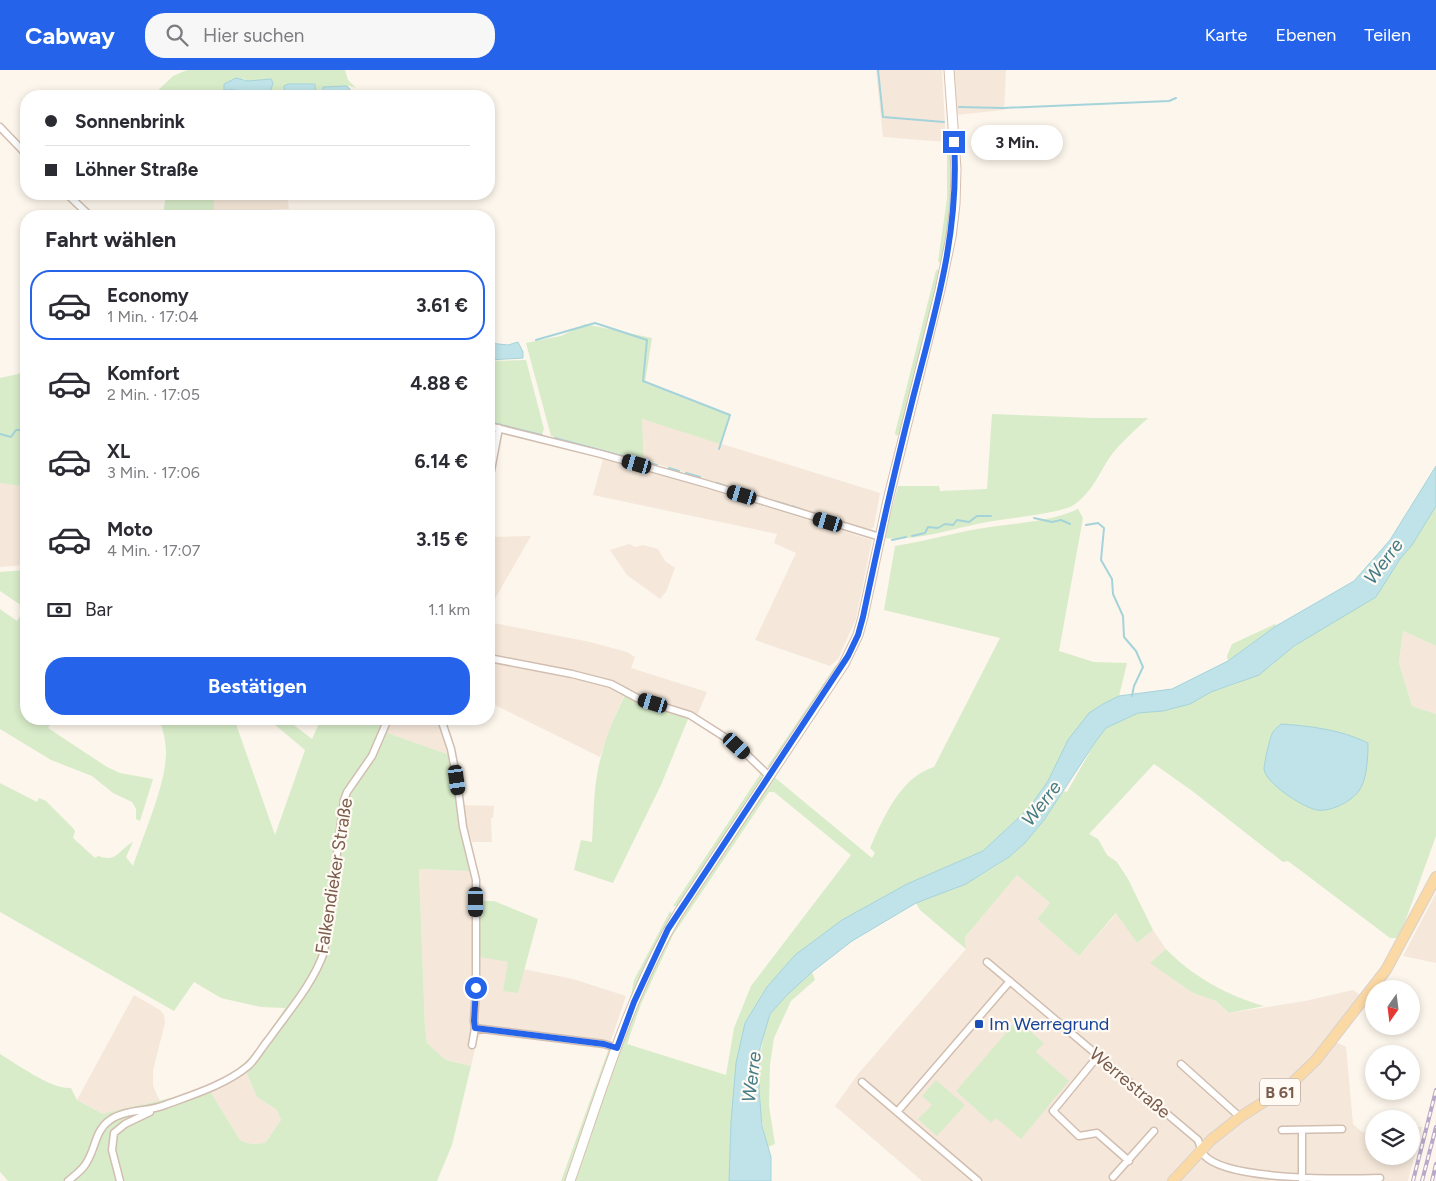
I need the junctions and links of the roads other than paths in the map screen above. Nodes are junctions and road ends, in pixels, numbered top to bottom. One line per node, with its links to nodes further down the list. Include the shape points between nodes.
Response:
1 (949, 70): 9 (main road, via 956,169 951,237)
2 (0, 127): 3 (street)
3 (20, 148)
4 (73, 200): 5 (street)
5 (84, 210)
6 (495, 427): 7 (street)
7 (499, 428): 8 (street); 9 (street, via 697,482)
8 (495, 449)
9 (880, 537): 13 (main road, via 854,645)
10 (495, 659): 13 (street, via 611,684 639,699 690,715 737,746)
11 (385, 725): 23 (street, Falkendieker Straße, via 372,756 346,792 326,942 317,969 248,1066 210,1088)
12 (443, 725): 17 (street, via 451,749 463,827 476,880)
13 (769, 776): 19 (main road, via 668,929 641,985)
14 (1436, 877): 25 (main road, B 61, via 1386,970 1329,1045 1289,1086)
15 (987, 962): 16 (street, Werrestraße)
16 (1010, 980): 20 (street, Werrestraße); 24 (street)
17 (475, 1028): 18 (street); 19 (street)
18 (472, 1045)
19 (617, 1048): 37 (main road)
20 (1098, 1056): 30 (street, Werrestraße, via 1198,1140); 31 (street, via 1052,1111 1079,1136 1097,1134)
21 (1181, 1064): 25 (street)
22 (862, 1082): 24 (street)
23 (156, 1109): 35 (street, Falkendieker Straße, via 112,1118 102,1127 84,1166); 36 (street, via 114,1133 112,1150)
24 (897, 1112): 38 (street)
25 (1240, 1117): 30 (main road, B 61)
26 (1342, 1129): 28 (street)
27 (1282, 1130): 28 (street)
28 (1302, 1130): 34 (street)
29 (1154, 1131): 31 (street)
30 (1201, 1149): 34 (street, Werrestraße, via 1208,1159 1224,1168 1272,1178); 39 (main road, B 61)
31 (1129, 1161): 32 (street)
32 (1113, 1177)
33 (1380, 1178): 34 (street, Werrestraße)
34 (1307, 1180)
35 (68, 1181)
36 (120, 1181)
37 (570, 1181)
38 (978, 1181)
39 (1173, 1181)

